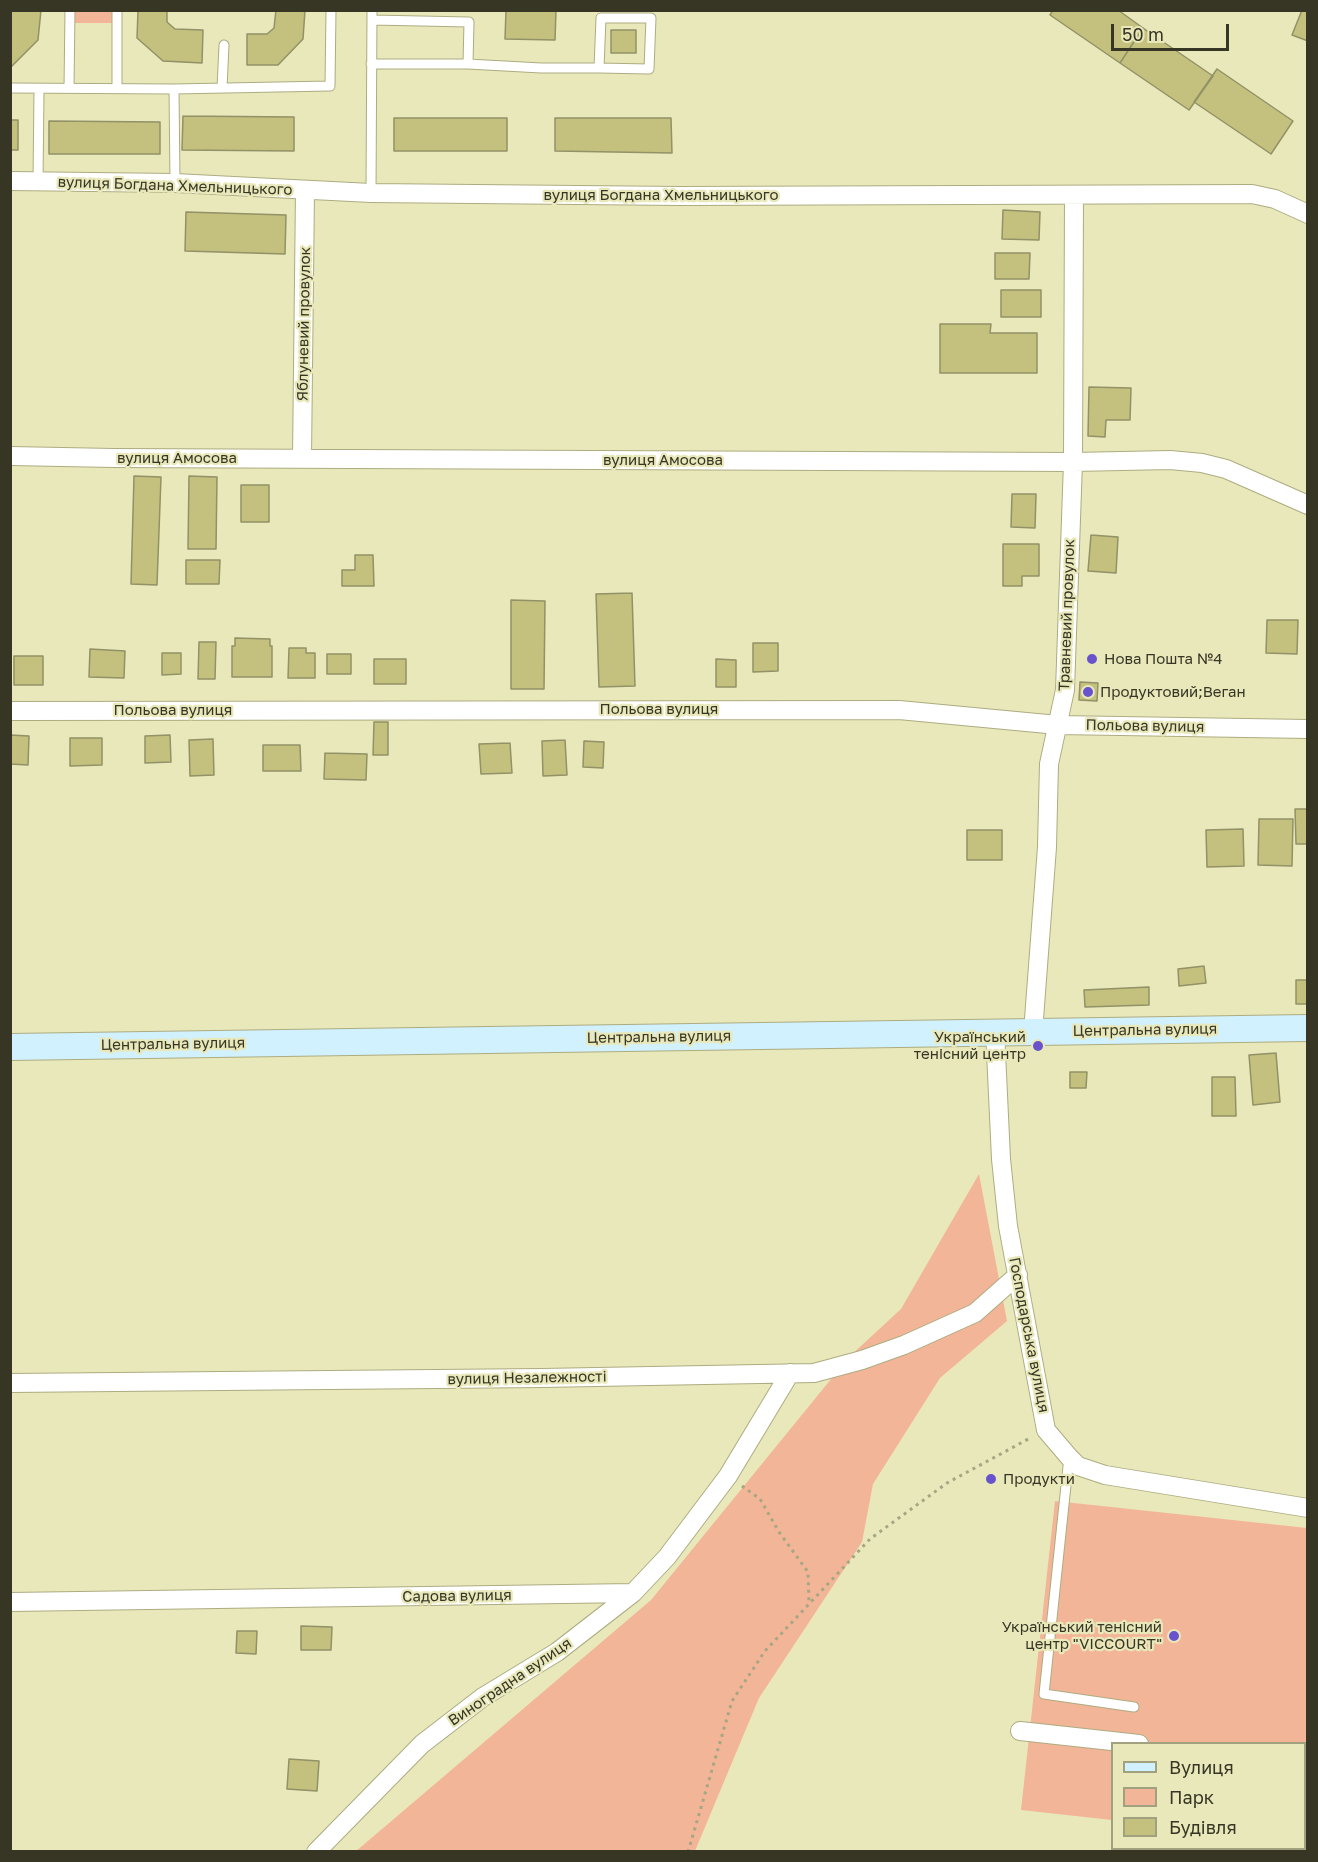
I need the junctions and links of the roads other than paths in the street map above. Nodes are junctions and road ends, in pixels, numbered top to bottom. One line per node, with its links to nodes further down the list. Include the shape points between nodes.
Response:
1 (70, 10): 11 (lane)
2 (117, 10): 9 (lane)
3 (331, 10): 12 (lane, via 330,86)
4 (372, 15): 6 (lane); 7 (lane, via 469,22)
5 (224, 45): 12 (lane)
6 (371, 64): 7 (lane); 19 (lane)
7 (468, 64): 8 (lane)
8 (599, 68): 8 (lane, via 649,69 651,18 601,18)
9 (117, 87): 11 (lane); 14 (lane)
10 (10, 88): 13 (lane)
11 (69, 88): 13 (lane)
12 (222, 88): 14 (lane)
13 (39, 89): 16 (lane)
14 (174, 89): 17 (lane)
15 (10, 181): 16 (street, вулиця Богдана Хмельницького)
16 (39, 182): 17 (street, вулиця Богдана Хмельницького)
17 (176, 183): 18 (street, вулиця Богдана Хмельницького)
18 (305, 190): 19 (street, вулиця Богдана Хмельницького); 23 (street, Яблуневий провулок)
19 (371, 193): 20 (street, вулиця Богдана Хмельницького)
20 (1074, 195): 21 (street, вулиця Богдана Хмельницького, via 1252,194 1275,199); 24 (street, Травневий провулок)
21 (1308, 214)
22 (10, 456): 23 (street, вулиця Амосова)
23 (303, 458): 24 (street, вулиця Амосова)
24 (1073, 462): 25 (street, вулиця Амосова, via 1202,463 1251,478); 27 (street, Травневий провулок, via 1065,690)
25 (1308, 505)
26 (10, 711): 27 (street, Польова вулиця, via 899,710)
27 (1058, 724): 28 (street, Польова вулиця); 31 (street, Травневий провулок, via 1049,764)
28 (1308, 729)
29 (1308, 1028): 31 (main road, Центральна вулиця)
30 (995, 1031): 31 (main road, Центральна вулиця); 32 (main road, Центральна вулиця); 33 (street, Господарська вулиця, via 1001,1159)
31 (1033, 1032)
32 (10, 1047)
33 (1018, 1275): 34 (street, вулиця Незалежності, via 975,1313 904,1345 814,1372); 36 (street, Господарська вулиця, via 1046,1430)
34 (790, 1373): 35 (street, вулиця Незалежності); 38 (street, via 728,1476 667,1557)
35 (10, 1383)
36 (1069, 1457): 37 (street, Господарська вулиця, via 1078,1466 1105,1475); 40 (lane, via 1044,1694)
37 (1308, 1508)
38 (633, 1593): 39 (street, Садова вулиця); 43 (street, Виноградна вулиця, via 556,1652 483,1697 422,1744)
39 (10, 1602)
40 (1134, 1707)
41 (1020, 1731): 42 (street)
42 (1129, 1742)
43 (315, 1851)

